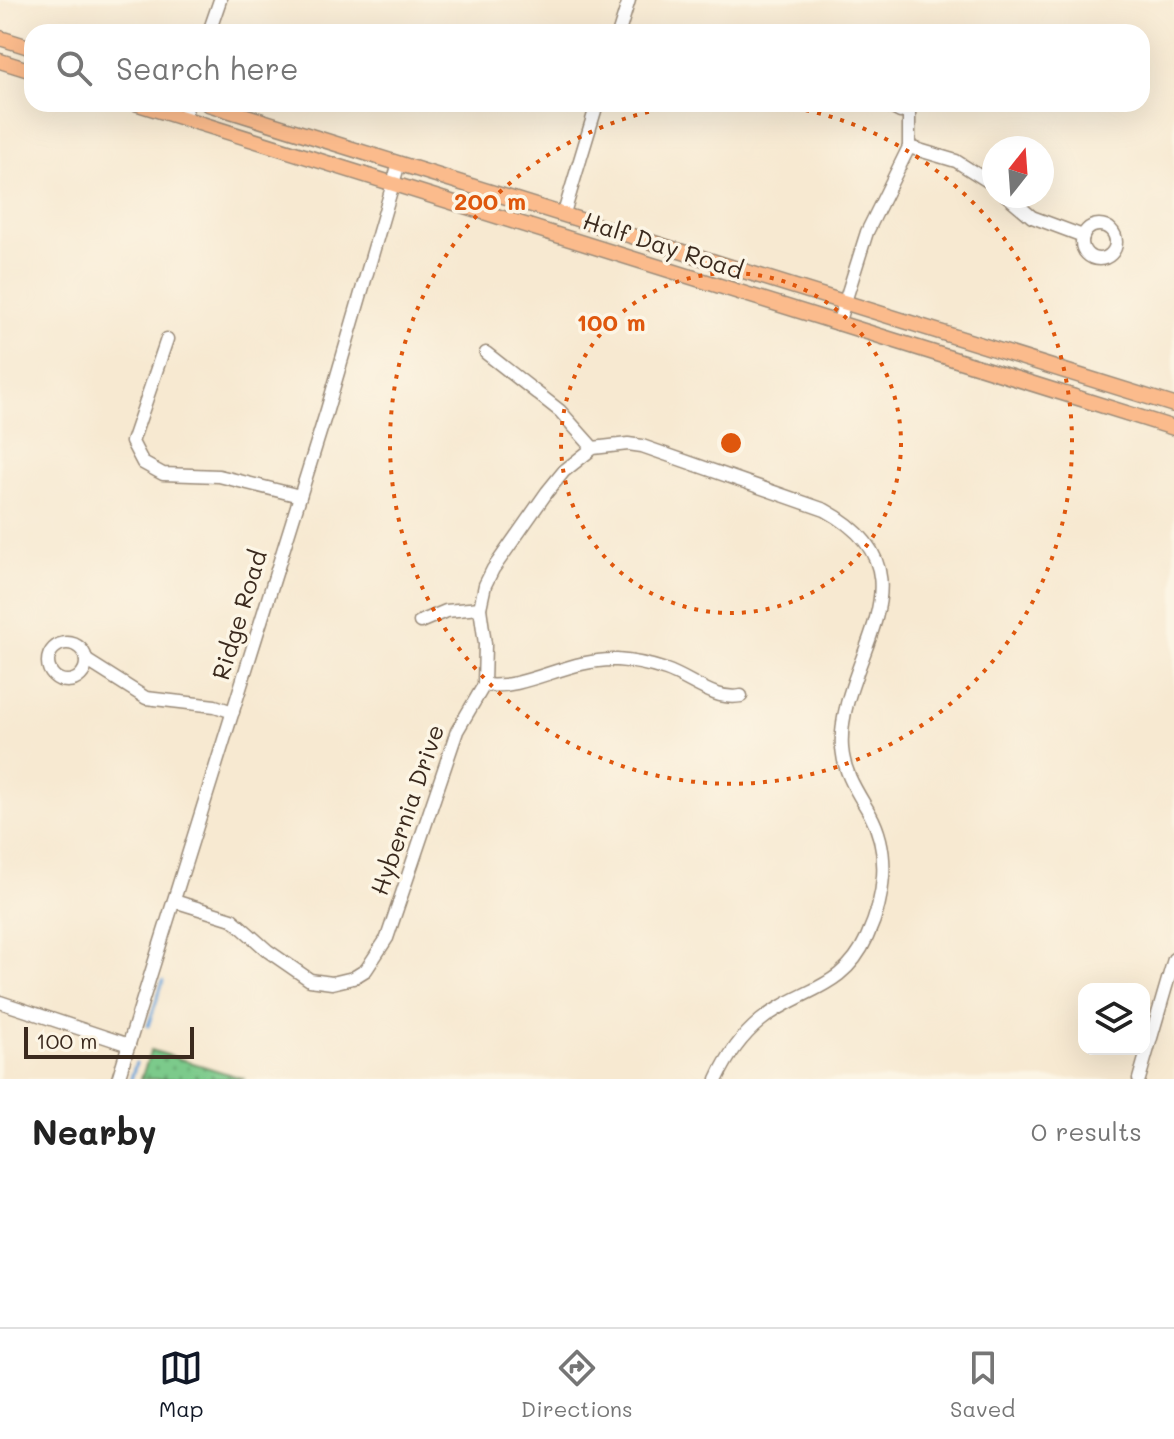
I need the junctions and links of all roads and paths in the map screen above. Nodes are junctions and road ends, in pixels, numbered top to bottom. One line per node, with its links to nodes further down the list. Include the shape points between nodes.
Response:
1 (220, 0): 3 (street)
2 (629, 0): 4 (street)
3 (212, 24)
4 (622, 24)
5 (0, 38): 6 (main road)
6 (24, 46)
7 (0, 61): 8 (main road)
8 (24, 68)
9 (189, 112): 16 (main road, Half Day Road)
10 (234, 112): 14 (main road, Half Day Road)
11 (595, 112): 18 (street)
12 (912, 112): 13 (street)
13 (909, 147): 15 (street, via 956,161); 20 (street, via 867,232)
14 (399, 163): 16 (street, Ridge Road); 18 (main road, Half Day Road)
15 (982, 177)
16 (394, 183): 21 (main road, Half Day Road); 27 (street, Ridge Road)
17 (1021, 208): 19 (street)
18 (564, 213): 20 (main road, Half Day Road)
19 (1083, 236)
20 (844, 302): 21 (street); 24 (main road, Half Day Road)
21 (838, 324): 25 (main road, Half Day Road)
22 (167, 339): 27 (street, via 132,442 143,463 163,474 219,476)
23 (486, 353): 26 (street, via 549,401)
24 (1174, 405)
25 (1174, 428)
26 (593, 448): 28 (street, Hybernia Drive, via 564,471 502,556 485,585); 39 (street, via 628,444 825,510 845,521 873,554 880,580 880,610 850,699 842,748 850,782 883,849 882,892 868,935 844,972 760,1021)
27 (300, 496): 33 (street, Ridge Road)
28 (480, 608): 29 (street, via 446,611); 31 (street, Hybernia Drive)
29 (420, 622)
30 (86, 660): 33 (street, via 146,698)
31 (484, 685): 32 (street, via 507,688 566,665 617,660 668,670 719,695); 34 (street, Hybernia Drive, via 457,731 387,938 366,970 332,983 310,980 232,919)
32 (741, 696)
33 (233, 712): 34 (street, Ridge Road)
34 (174, 901): 37 (street, Ridge Road)
35 (1174, 959): 40 (street)
36 (0, 1002): 37 (street)
37 (129, 1045): 38 (street, Ridge Road)
38 (118, 1079)
39 (717, 1079)
40 (1139, 1079)

